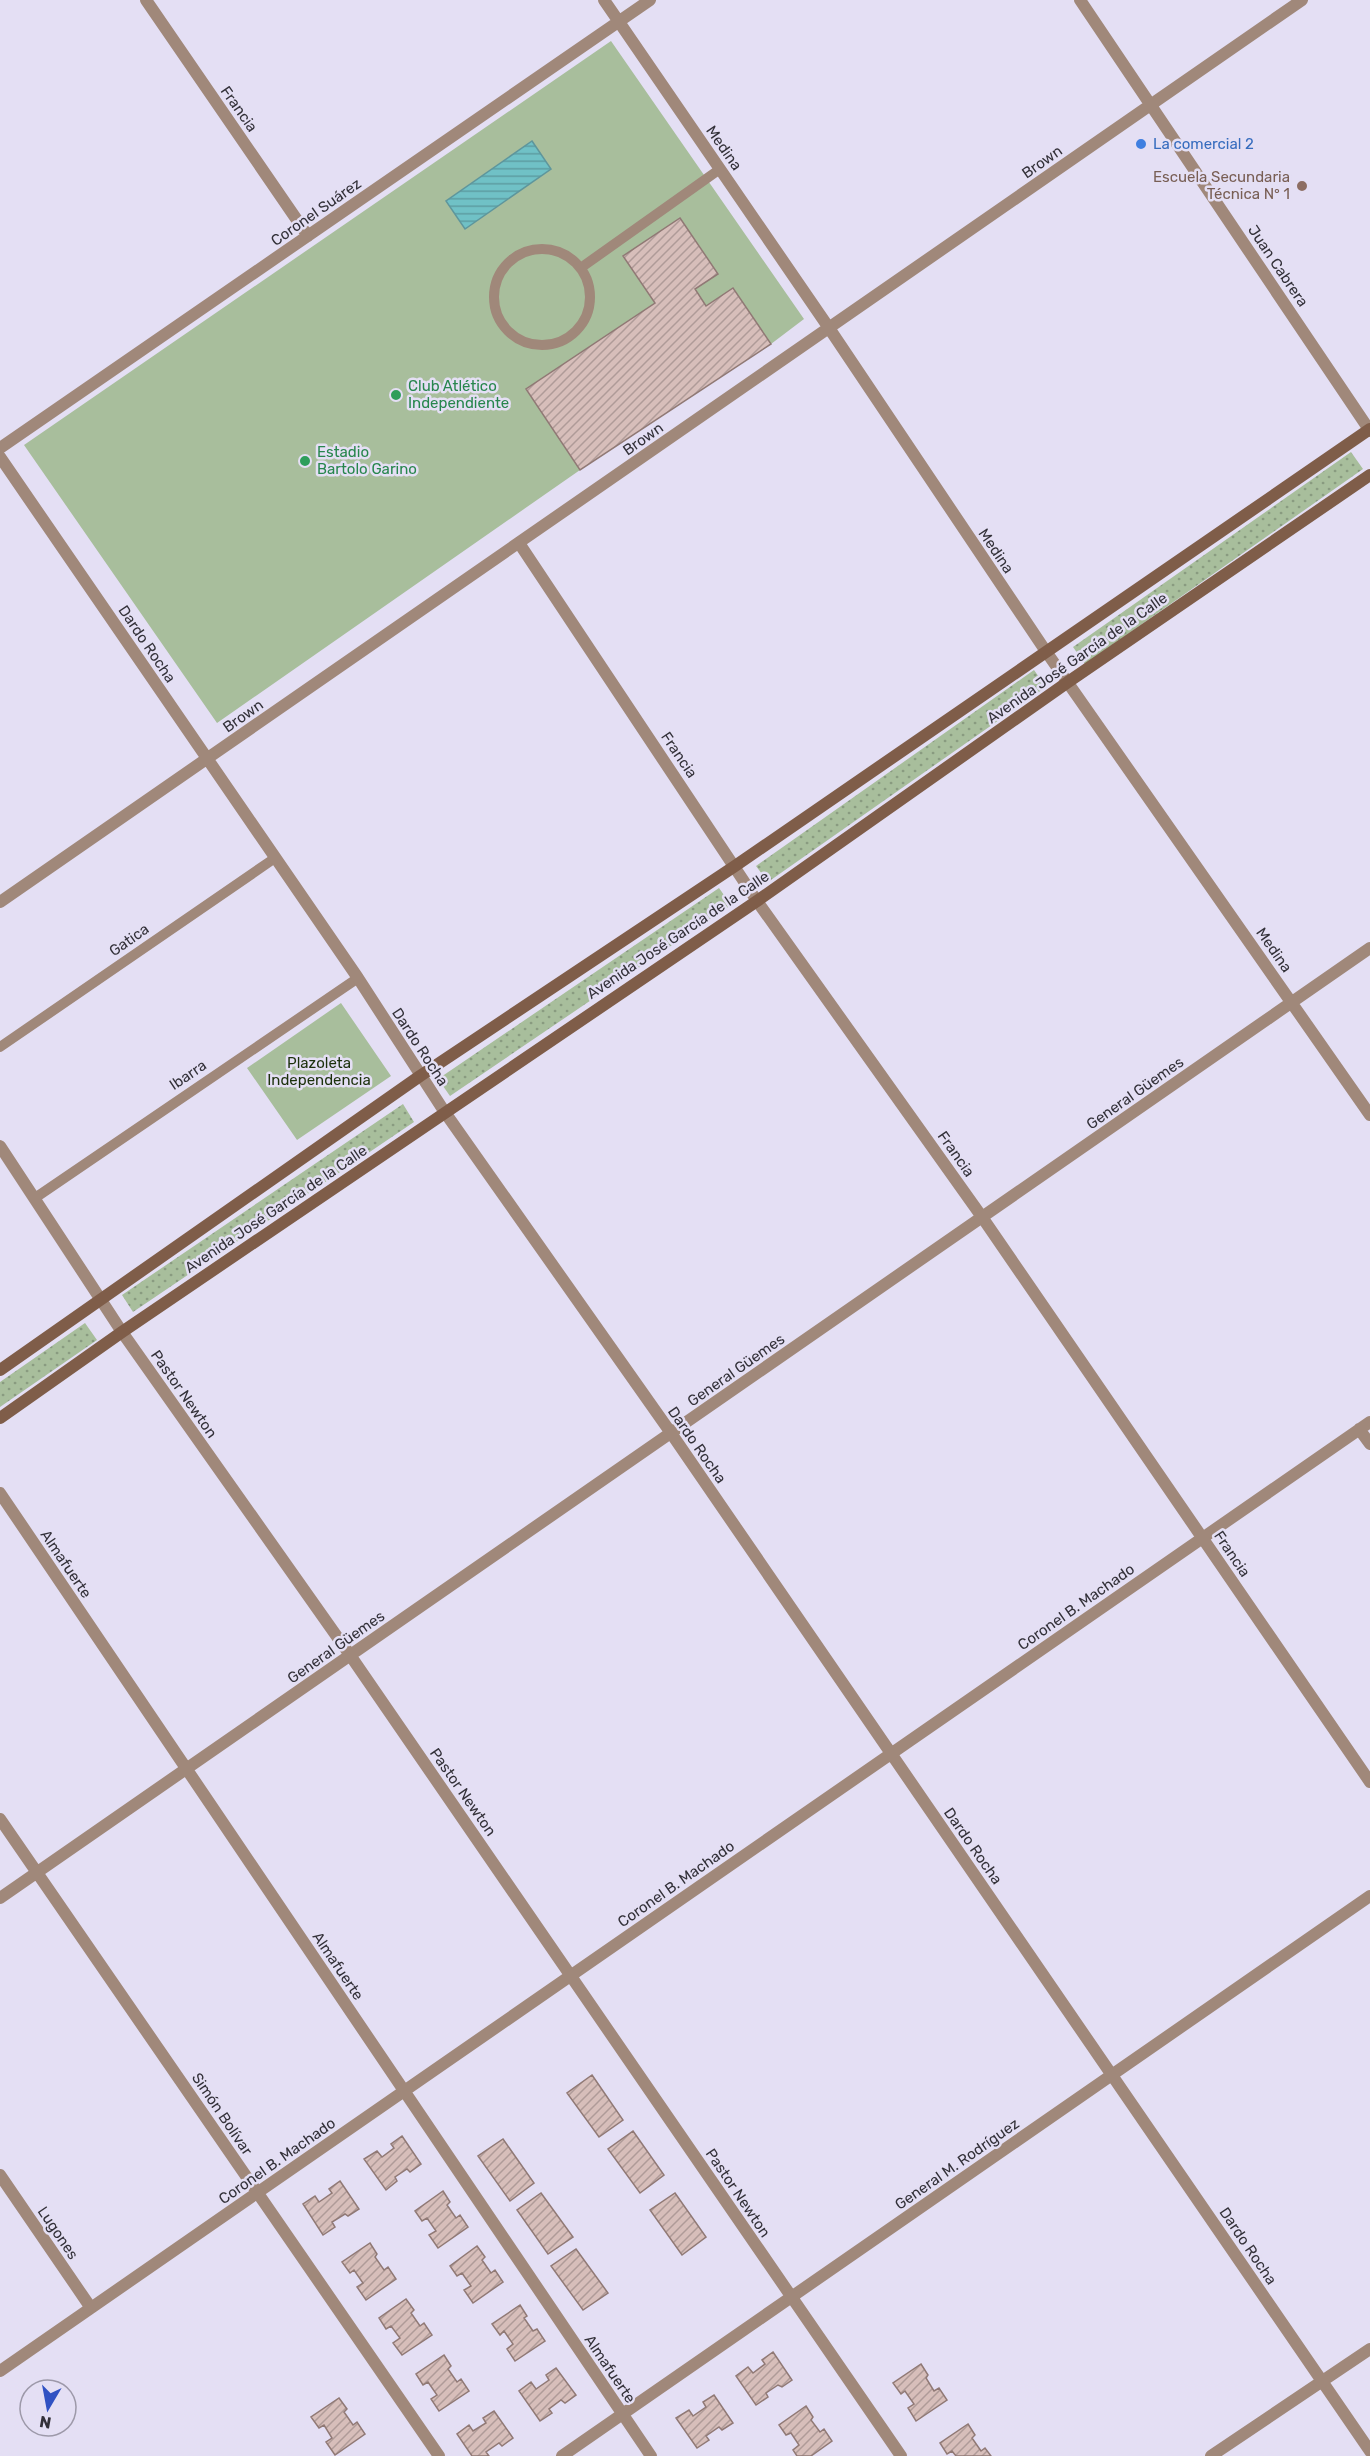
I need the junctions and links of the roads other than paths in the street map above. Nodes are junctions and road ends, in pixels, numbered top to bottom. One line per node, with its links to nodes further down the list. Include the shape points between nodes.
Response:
1 (146, 0): 9 (street, Francia)
2 (604, 0): 6 (street, Medina)
3 (650, 0): 6 (street, Coronel Suárez)
4 (1080, 0): 7 (street, Juan Cabrera)
5 (1302, 0): 7 (street, Brown)
6 (618, 22): 8 (street, Medina); 9 (street, Coronel Suárez)
7 (1152, 104): 11 (street, Brown); 12 (street, Juan Cabrera)
8 (720, 169): 10 (lane); 11 (street, Medina)
9 (308, 236): 13 (street, Coronel Suárez)
10 (582, 267): 10 (lane, via 568,255 533,248 509,260 495,282 494,308 505,329 531,345 564,342 582,327 592,301)
11 (829, 328): 16 (street, Brown); 17 (street, Medina)
12 (1370, 430): 17 (main road, Avenida José García de la Calle)
13 (0, 448)
14 (0, 457): 19 (street, Dardo Rocha)
15 (1370, 475): 18 (main road, Avenida José García de la Calle)
16 (519, 543): 19 (street, Brown); 21 (street, Francia)
17 (1045, 651): 18 (street, Medina); 21 (main road, Avenida José García de la Calle)
18 (1068, 682): 22 (main road, Avenida José García de la Calle); 26 (street, Medina)
19 (207, 759): 20 (street, Dardo Rocha); 23 (street, Brown)
20 (275, 858): 25 (street, Dardo Rocha); 27 (lane, Gatica)
21 (735, 866): 22 (street, Francia); 28 (main road, Avenida José García de la Calle)
22 (757, 901): 29 (main road, Avenida José García de la Calle); 33 (street, Francia)
23 (0, 902)
24 (1370, 948): 26 (street, General Güemes)
25 (358, 978): 28 (street, Dardo Rocha); 32 (lane, Ibarra)
26 (1292, 1002): 30 (street, Medina); 33 (street, General Güemes)
27 (0, 1047)
28 (420, 1076): 29 (street, Dardo Rocha); 34 (main road, Avenida José García de la Calle)
29 (444, 1112): 35 (main road, Avenida José García de la Calle); 39 (street, Dardo Rocha)
30 (1370, 1115)
31 (0, 1146): 32 (street, Pastor Newton)
32 (36, 1198): 34 (street, Pastor Newton)
33 (982, 1217): 39 (street, General Güemes); 42 (street, Francia)
34 (100, 1298): 35 (street, Pastor Newton); 36 (main road, Avenida José García de la Calle)
35 (122, 1332): 37 (main road, Avenida José García de la Calle); 43 (street, Pastor Newton)
36 (0, 1370)
37 (0, 1418)
38 (1365, 1425): 40 (street); 42 (street, Coronel B. Machado)
39 (671, 1433): 43 (street, General Güemes); 44 (street, Dardo Rocha)
40 (1370, 1444)
41 (0, 1493): 45 (street, Almafuerte)
42 (1202, 1538): 44 (street, Coronel B. Machado); 46 (street, Francia)
43 (350, 1655): 45 (street, General Güemes); 51 (street, Pastor Newton)
44 (891, 1754): 51 (street, Coronel B. Machado); 52 (street, Dardo Rocha)
45 (186, 1769): 48 (street, General Güemes); 53 (street, Almafuerte)
46 (1370, 1782)
47 (0, 1819): 48 (street, Simón Bolívar)
48 (38, 1872): 50 (street, General Güemes); 55 (street, Simón Bolívar)
49 (1370, 1896): 52 (street, General M. Rodríguez)
50 (0, 1898)
51 (570, 1975): 53 (street, Coronel B. Machado); 56 (street, Pastor Newton)
52 (1112, 2075): 56 (street, General M. Rodríguez); 60 (street, Dardo Rocha)
53 (405, 2090): 55 (street, Coronel B. Machado); 61 (street, Almafuerte)
54 (0, 2175): 57 (street, Lugones)
55 (258, 2192): 57 (street, Coronel B. Machado); 63 (street, Simón Bolívar)
56 (791, 2297): 61 (street, General M. Rodríguez); 66 (street, Pastor Newton)
57 (91, 2308): 59 (street, Coronel B. Machado)
58 (1370, 2349): 60 (street)
59 (0, 2371)
60 (1323, 2382): 62 (street, Dardo Rocha); 67 (street)
61 (622, 2414): 64 (street, General M. Rodríguez); 65 (street, Almafuerte)
62 (1370, 2451)
63 (439, 2456)
64 (562, 2456)
65 (651, 2456)
66 (901, 2456)
67 (1211, 2456)

